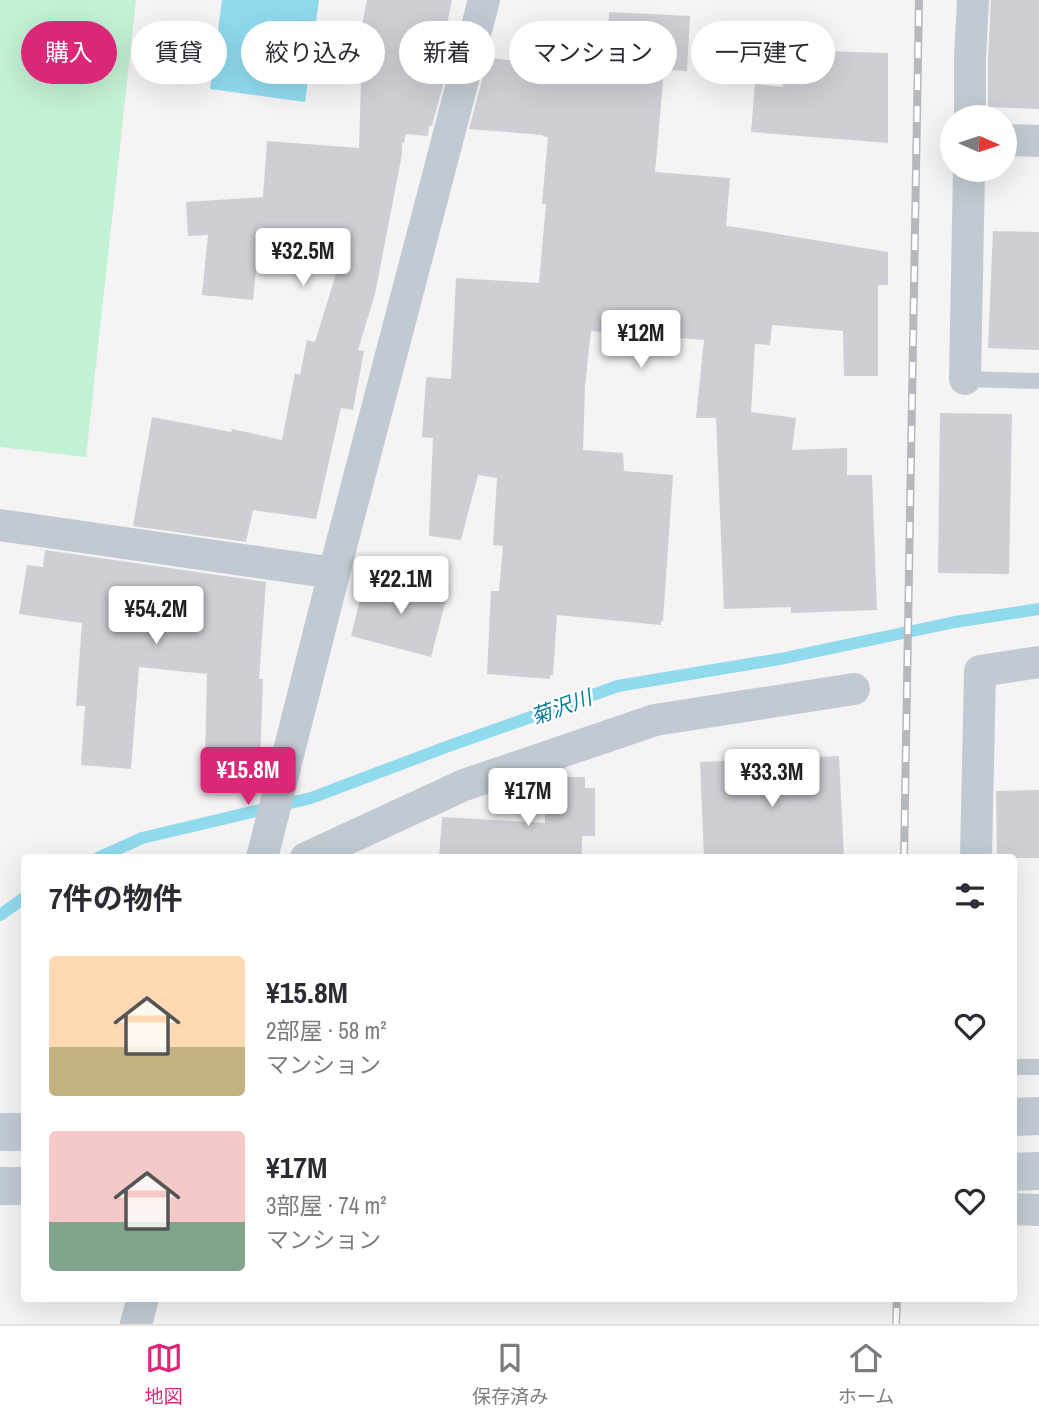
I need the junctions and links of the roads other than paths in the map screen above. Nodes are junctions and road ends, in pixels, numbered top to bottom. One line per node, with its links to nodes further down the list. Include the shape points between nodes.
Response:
1 (484, 0): 10 (street)
2 (973, 0): 3 (street)
3 (970, 105)
4 (1017, 140): 5 (street)
5 (1039, 141)
6 (969, 182): 7 (street)
7 (965, 379): 8 (lane)
8 (1039, 381)
9 (0, 525): 10 (street)
10 (334, 573): 13 (street)
11 (1039, 662): 15 (street, via 980,671)
12 (854, 689): 14 (street, via 654,720 464,785)
13 (263, 854)
14 (315, 854)
15 (976, 854)
16 (1017, 1067): 17 (lane)
17 (1039, 1067)
18 (1039, 1116): 19 (main road)
19 (1017, 1117)
20 (0, 1132): 21 (main road)
21 (21, 1132)
22 (1017, 1171): 23 (main road)
23 (1039, 1171)
24 (0, 1186): 25 (main road)
25 (21, 1186)
26 (1017, 1209): 27 (street)
27 (1039, 1210)
28 (142, 1302): 29 (street)
29 (136, 1324)

